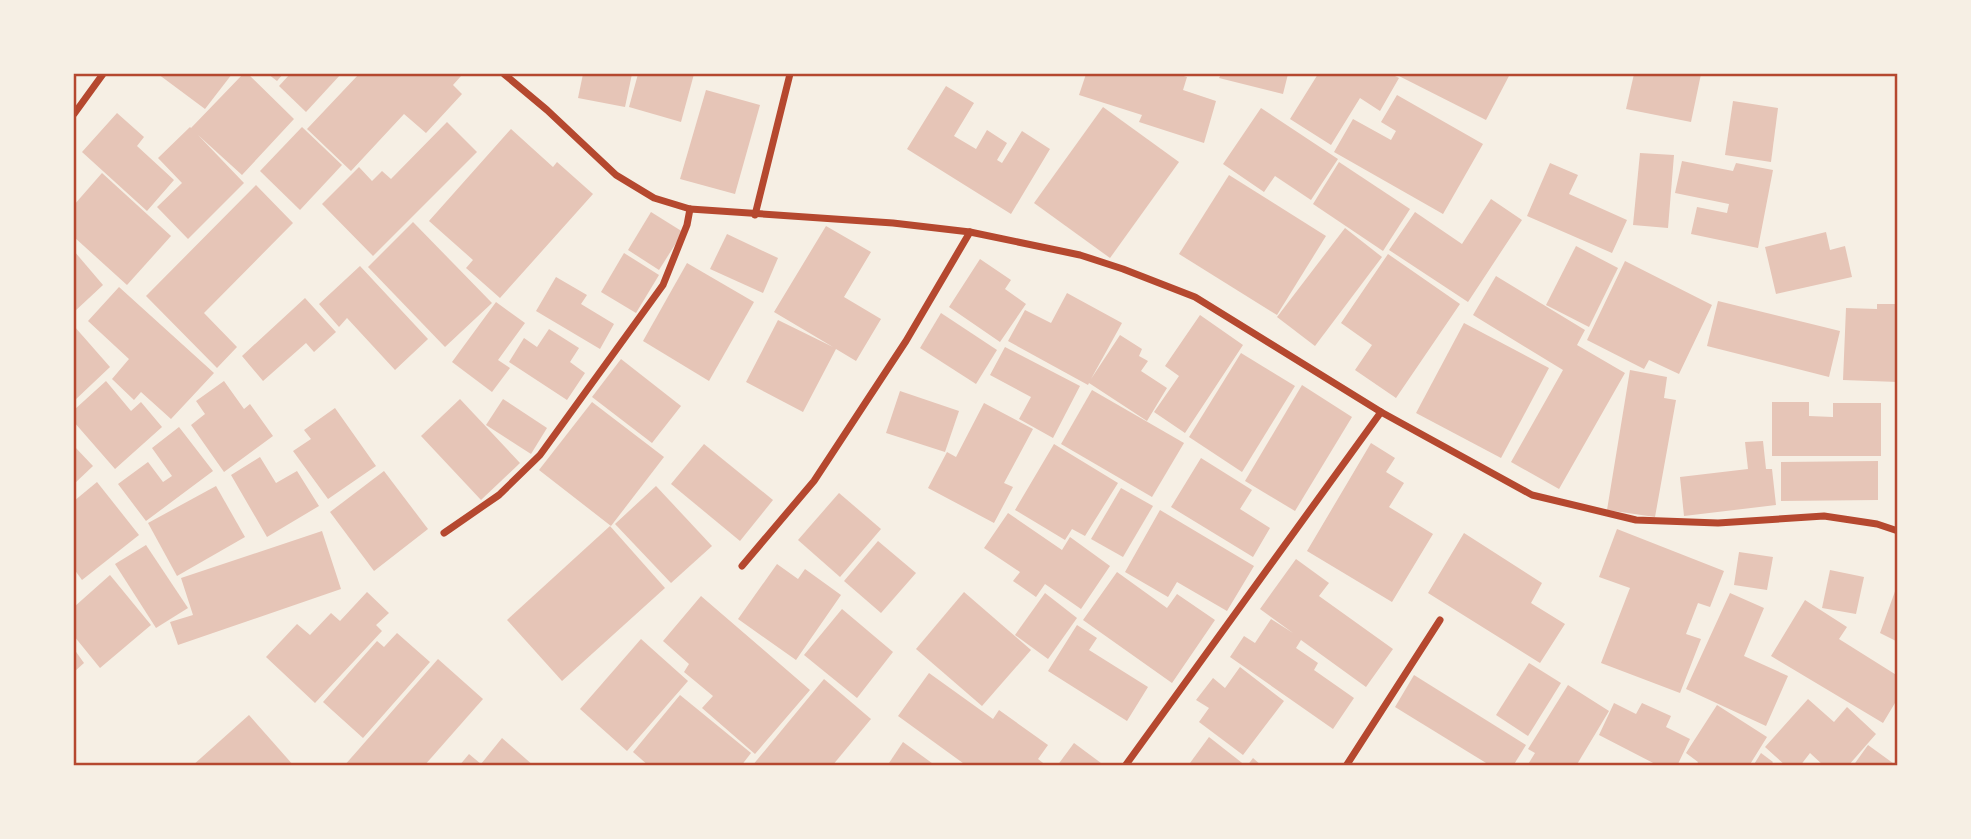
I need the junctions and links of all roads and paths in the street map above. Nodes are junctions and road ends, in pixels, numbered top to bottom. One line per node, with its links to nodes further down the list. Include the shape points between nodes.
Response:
1 (103, 74): 4 (street)
2 (503, 74): 5 (street, via 616,175 654,198)
3 (790, 74): 6 (street)
4 (74, 114)
5 (690, 209): 6 (street); 10 (street, via 663,285 540,455 499,495)
6 (755, 215): 7 (street)
7 (970, 232): 8 (street, via 1080,256 1195,297); 11 (street, via 906,341 814,481)
8 (1381, 412): 9 (street, via 1532,495 1636,520 1718,523 1824,516); 13 (street)
9 (1898, 531)
10 (444, 533)
11 (742, 566)
12 (1440, 620): 14 (street)
13 (1125, 765)
14 (1346, 765)

